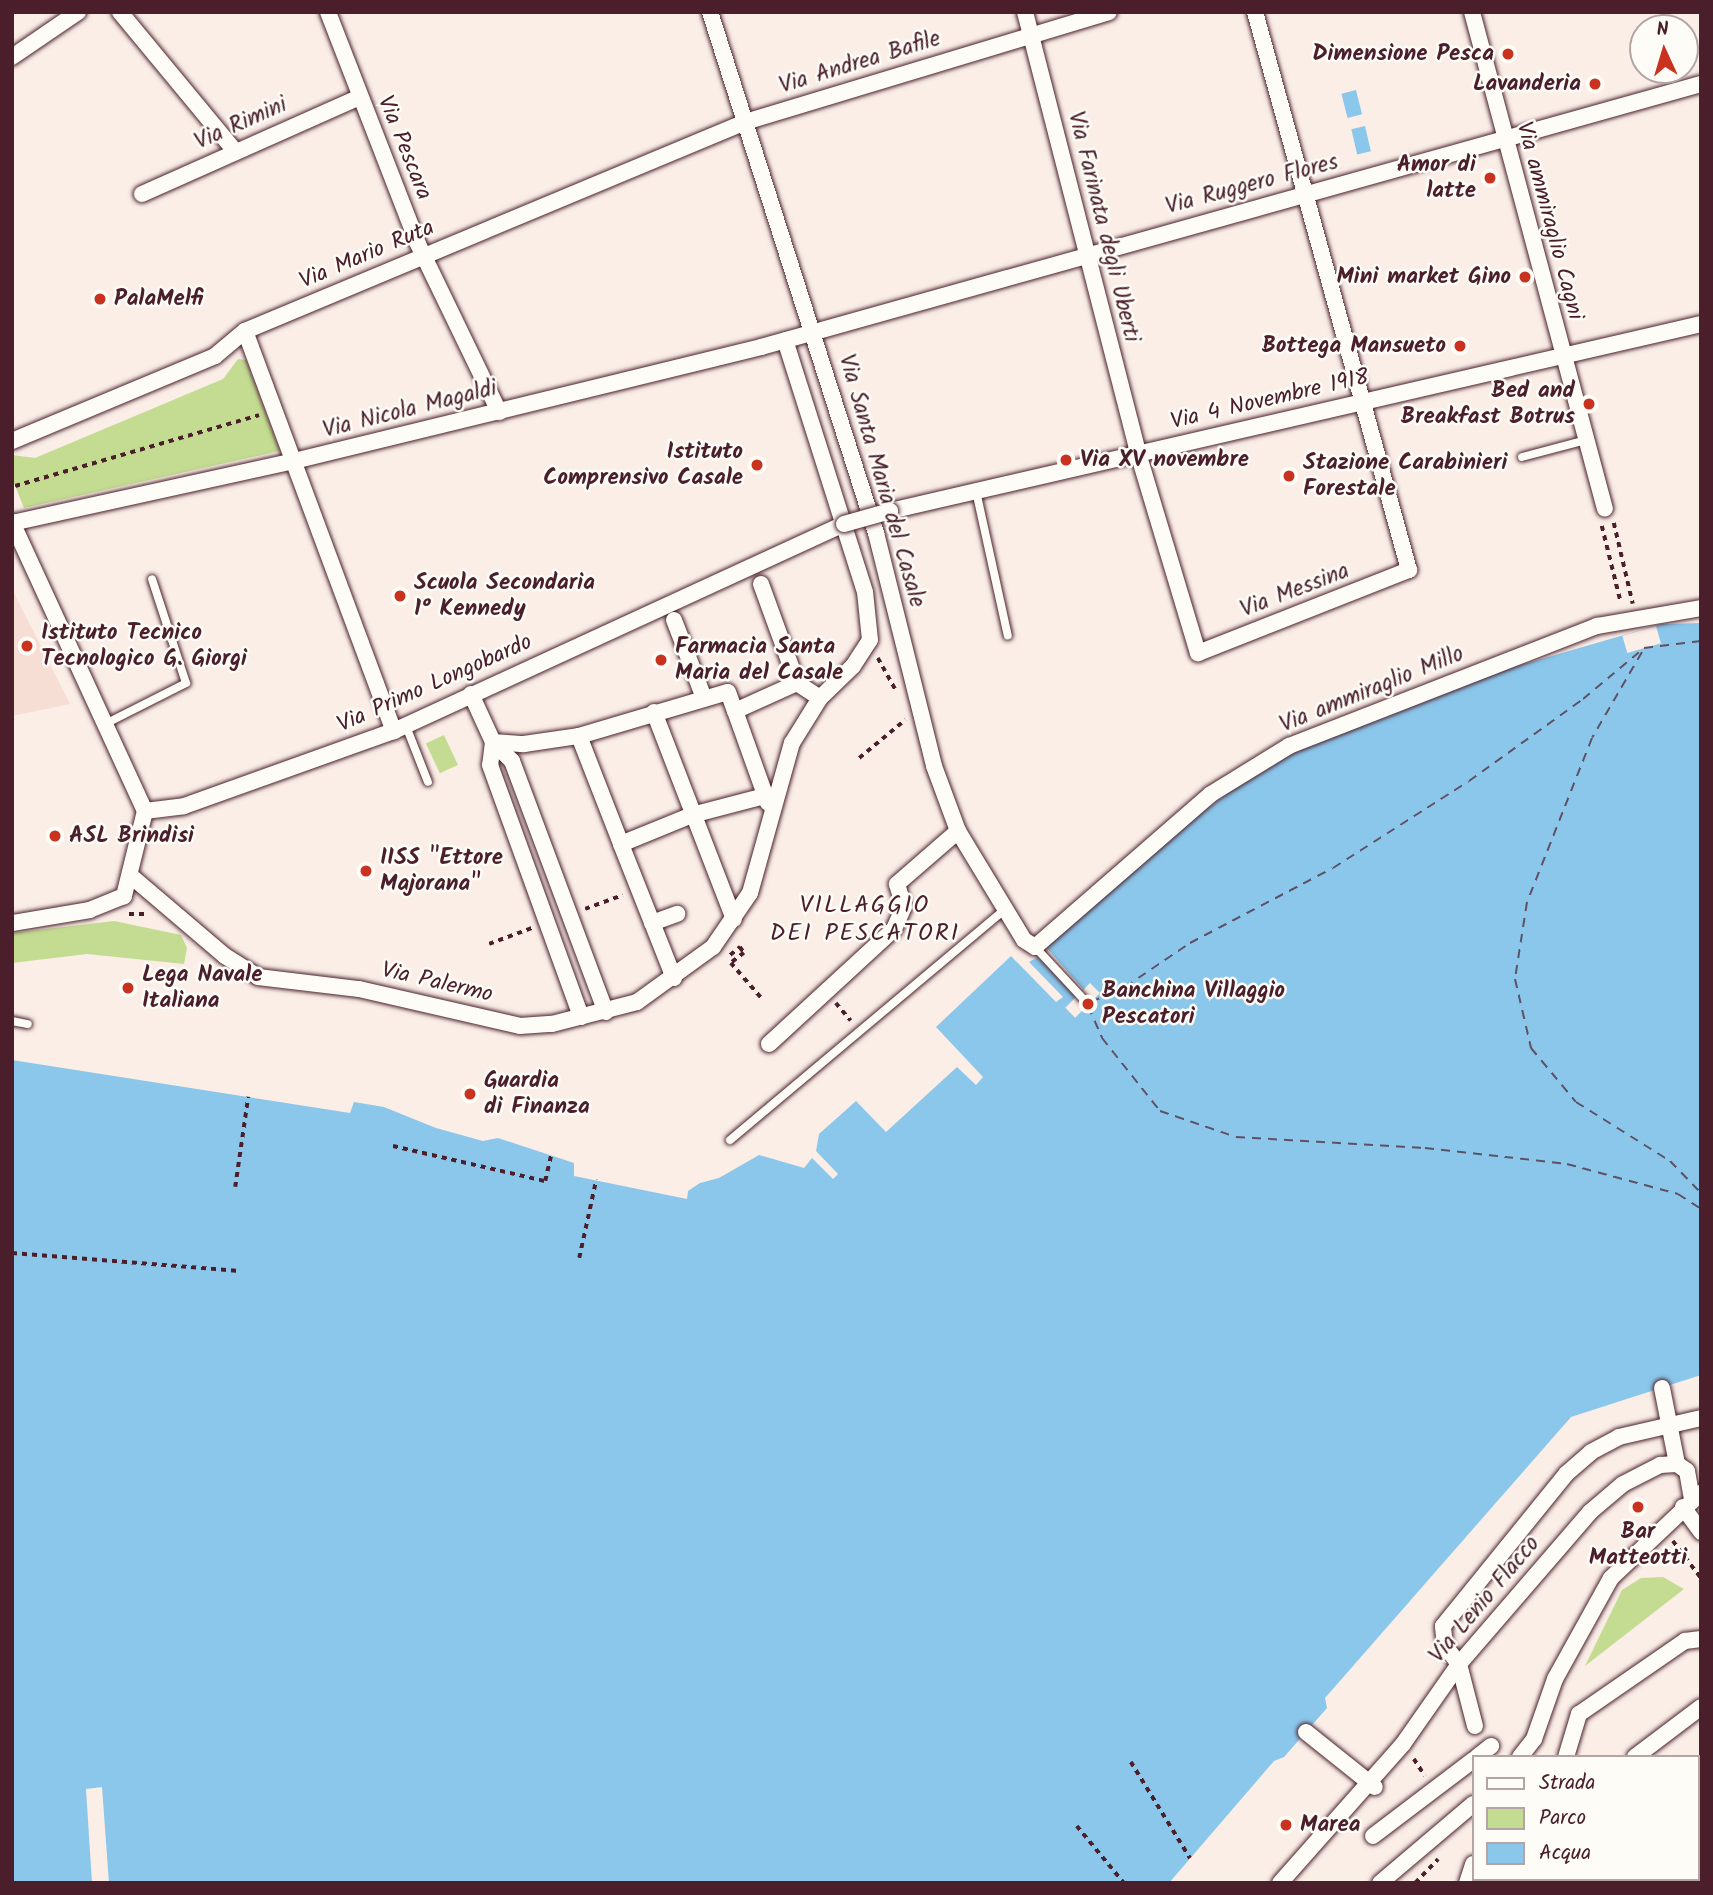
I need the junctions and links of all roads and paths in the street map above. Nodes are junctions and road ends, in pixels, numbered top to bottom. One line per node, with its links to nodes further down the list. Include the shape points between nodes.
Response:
1 (78, 12): 10 (street)
2 (120, 12): 15 (street)
3 (328, 12): 12 (street, Via Pescara)
4 (710, 12): 13 (street, Via Santa Maria del Casale)
5 (1025, 12): 9 (street, Via Farinata degli Uberti)
6 (1109, 12): 9 (street, Via Andrea Bafile)
7 (1255, 12): 17 (street)
8 (1472, 12): 14 (street, Via ammiraglio Cagni)
9 (1031, 36): 13 (street, Via Andrea Bafile); 18 (street, Via Farinata degli Uberti)
10 (12, 57)
11 (1701, 84): 14 (street, Via Ruggero Flores)
12 (358, 98): 15 (street, Via Rimini); 19 (street, Via Pescara)
13 (745, 122): 19 (street, Via Mario Ruta); 22 (street, Via Santa Maria del Casale)
14 (1504, 137): 17 (street, Via Ruggero Flores); 24 (street, Via ammiraglio Cagni)
15 (235, 151): 16 (street, Via Rimini)
16 (142, 194)
17 (1304, 195): 18 (street, Via Ruggero Flores); 25 (street)
18 (1086, 254): 22 (street, Via Ruggero Flores); 30 (street, Via Farinata degli Uberti)
19 (426, 255): 21 (street, Via Mario Ruta); 27 (street, Via Pescara)
20 (1700, 328): 24 (street, Via 4 Novembre 1918)
21 (245, 331): 26 (street); 29 (street, Via Mario Ruta, via 215,356)
22 (816, 332): 23 (street, Via Nicola Magaldi); 63 (street, Via Santa Maria del Casale, via 876,533 923,730)
23 (785, 340): 27 (street, Via Nicola Magaldi); 38 (street, Via Palermo)
24 (1561, 355): 25 (street, Via 4 Novembre 1918); 28 (street, Via ammiraglio Cagni)
25 (1363, 403): 30 (street, Via 4 Novembre 1918); 30 (street, Via Messina, via 1409,570 1198,653)
26 (275, 410): 32 (street); 33 (path)
27 (499, 412): 32 (street, Via Nicola Magaldi)
28 (1586, 440): 31 (lane); 35 (street, Via ammiraglio Cagni)
29 (12, 441)
30 (1138, 453): 34 (street, Via 4 Novembre 1918)
31 (1522, 457)
32 (294, 461): 37 (street, Via Nicola Magaldi); 55 (street)
33 (15, 486)
34 (976, 491): 36 (street, Via 4 Novembre 1918); 44 (lane)
35 (1605, 509): 42 (path, via 1611,510); 42 (path, via 1599,514)
36 (890, 511): 38 (street, Via Primo Longobardo, bridge)
37 (12, 522): 54 (street)
38 (844, 524): 46 (street, Via Primo Longobardo); 49 (street, Via Palermo, via 865,592 870,640 853,666)
39 (152, 579): 54 (lane, via 186,683)
40 (761, 584): 45 (street)
41 (1701, 608): 42 (street, Via ammiraglio Millo)
42 (1631, 618): 76 (street, Via ammiraglio Millo, via 1597,626 1289,746 1211,793)
43 (674, 620): 48 (street)
44 (1008, 636)
45 (797, 683): 49 (street); 51 (street)
46 (471, 694): 55 (street, Via Primo Longobardo); 57 (street)
47 (900, 695): 50 (path)
48 (704, 698): 51 (street, via 728,692); 53 (street)
49 (820, 698): 60 (street, Via Palermo, via 792,743)
50 (897, 701)
51 (735, 711): 60 (street)
52 (901, 711): 58 (path, via 905,721)
53 (654, 712): 56 (street); 62 (street)
54 (105, 724): 61 (street)
55 (400, 729): 59 (lane); 61 (street, Via Primo Longobardo, via 184,806)
56 (579, 736): 57 (street, via 524,744); 64 (street)
57 (493, 742): 69 (street, via 512,761); 72 (street, via 490,765)
58 (859, 758)
59 (428, 782)
60 (767, 802): 62 (street); 70 (street, Via Palermo, via 750,893)
61 (145, 811): 65 (street)
62 (692, 815): 64 (street); 70 (street)
63 (958, 831): 67 (street, Via Santa Maria del Casale); 84 (street, via 897,884 904,907 894,929)
64 (621, 844): 66 (street)
65 (131, 876): 71 (street, via 124,896 90,910); 81 (street, Via Palermo, via 225,956 258,976 359,989 520,1026)
66 (638, 889): 69 (path); 73 (street)
67 (1004, 910): 76 (street, Via Santa Maria del Casale, via 1024,940); 86 (lane)
68 (677, 914): 73 (street)
69 (570, 915): 80 (street)
70 (734, 919): 75 (street, Via Palermo)
71 (12, 923)
72 (547, 923): 74 (path); 81 (street)
73 (652, 923): 77 (street)
74 (489, 944)
75 (713, 947): 77 (street, Via Palermo); 78 (path, via 723,960 740,947 744,953 731,962)
76 (1035, 947): 79 (lane)
77 (674, 978): 80 (street, Via Palermo, via 637,1002)
78 (764, 1001)
79 (1088, 1004)
80 (606, 1012): 81 (street, Via Palermo)
81 (581, 1017)
82 (12, 1021): 83 (lane)
83 (28, 1024)
84 (769, 1044)
85 (248, 1097): 90 (path)
86 (730, 1140)
87 (393, 1146): 88 (path, via 545,1181)
88 (551, 1156)
89 (596, 1180): 92 (path)
90 (235, 1187)
91 (12, 1253): 93 (path)
92 (579, 1258)
93 (239, 1271)
94 (1662, 1388): 96 (street)
95 (1701, 1418): 96 (street)
96 (1667, 1423): 97 (street); 103 (street, via 1619,1437 1591,1452 1566,1474 1443,1626 1445,1646)
97 (1677, 1464): 98 (street, via 1687,1471); 103 (street, Via Lenio Flacco, via 1644,1471 1590,1512)
98 (1692, 1499): 99 (street); 100 (street)
99 (1664, 1527): 101 (path); 109 (street, via 1611,1577 1555,1679 1534,1739)
100 (1701, 1532)
101 (1701, 1578)
102 (1701, 1639): 110 (street, via 1685,1641 1579,1714)
103 (1459, 1664): 105 (street); 114 (street, Via Lenio Flacco)
104 (1701, 1707): 111 (street)
105 (1475, 1726)
106 (1306, 1732): 114 (street)
107 (1491, 1746): 108 (street)
108 (1479, 1755)
109 (1522, 1755)
110 (1567, 1755)
111 (1637, 1755)
112 (1472, 1760): 117 (street)
113 (1130, 1762): 118 (path)
114 (1372, 1786): 121 (street, Via Lenio Flacco)
115 (1472, 1805): 122 (street)
116 (1077, 1826): 120 (path)
117 (1373, 1836)
118 (1190, 1858)
119 (1422, 1878): 123 (path)
120 (1125, 1883)
121 (1280, 1883)
122 (1380, 1883)
123 (1415, 1883)

